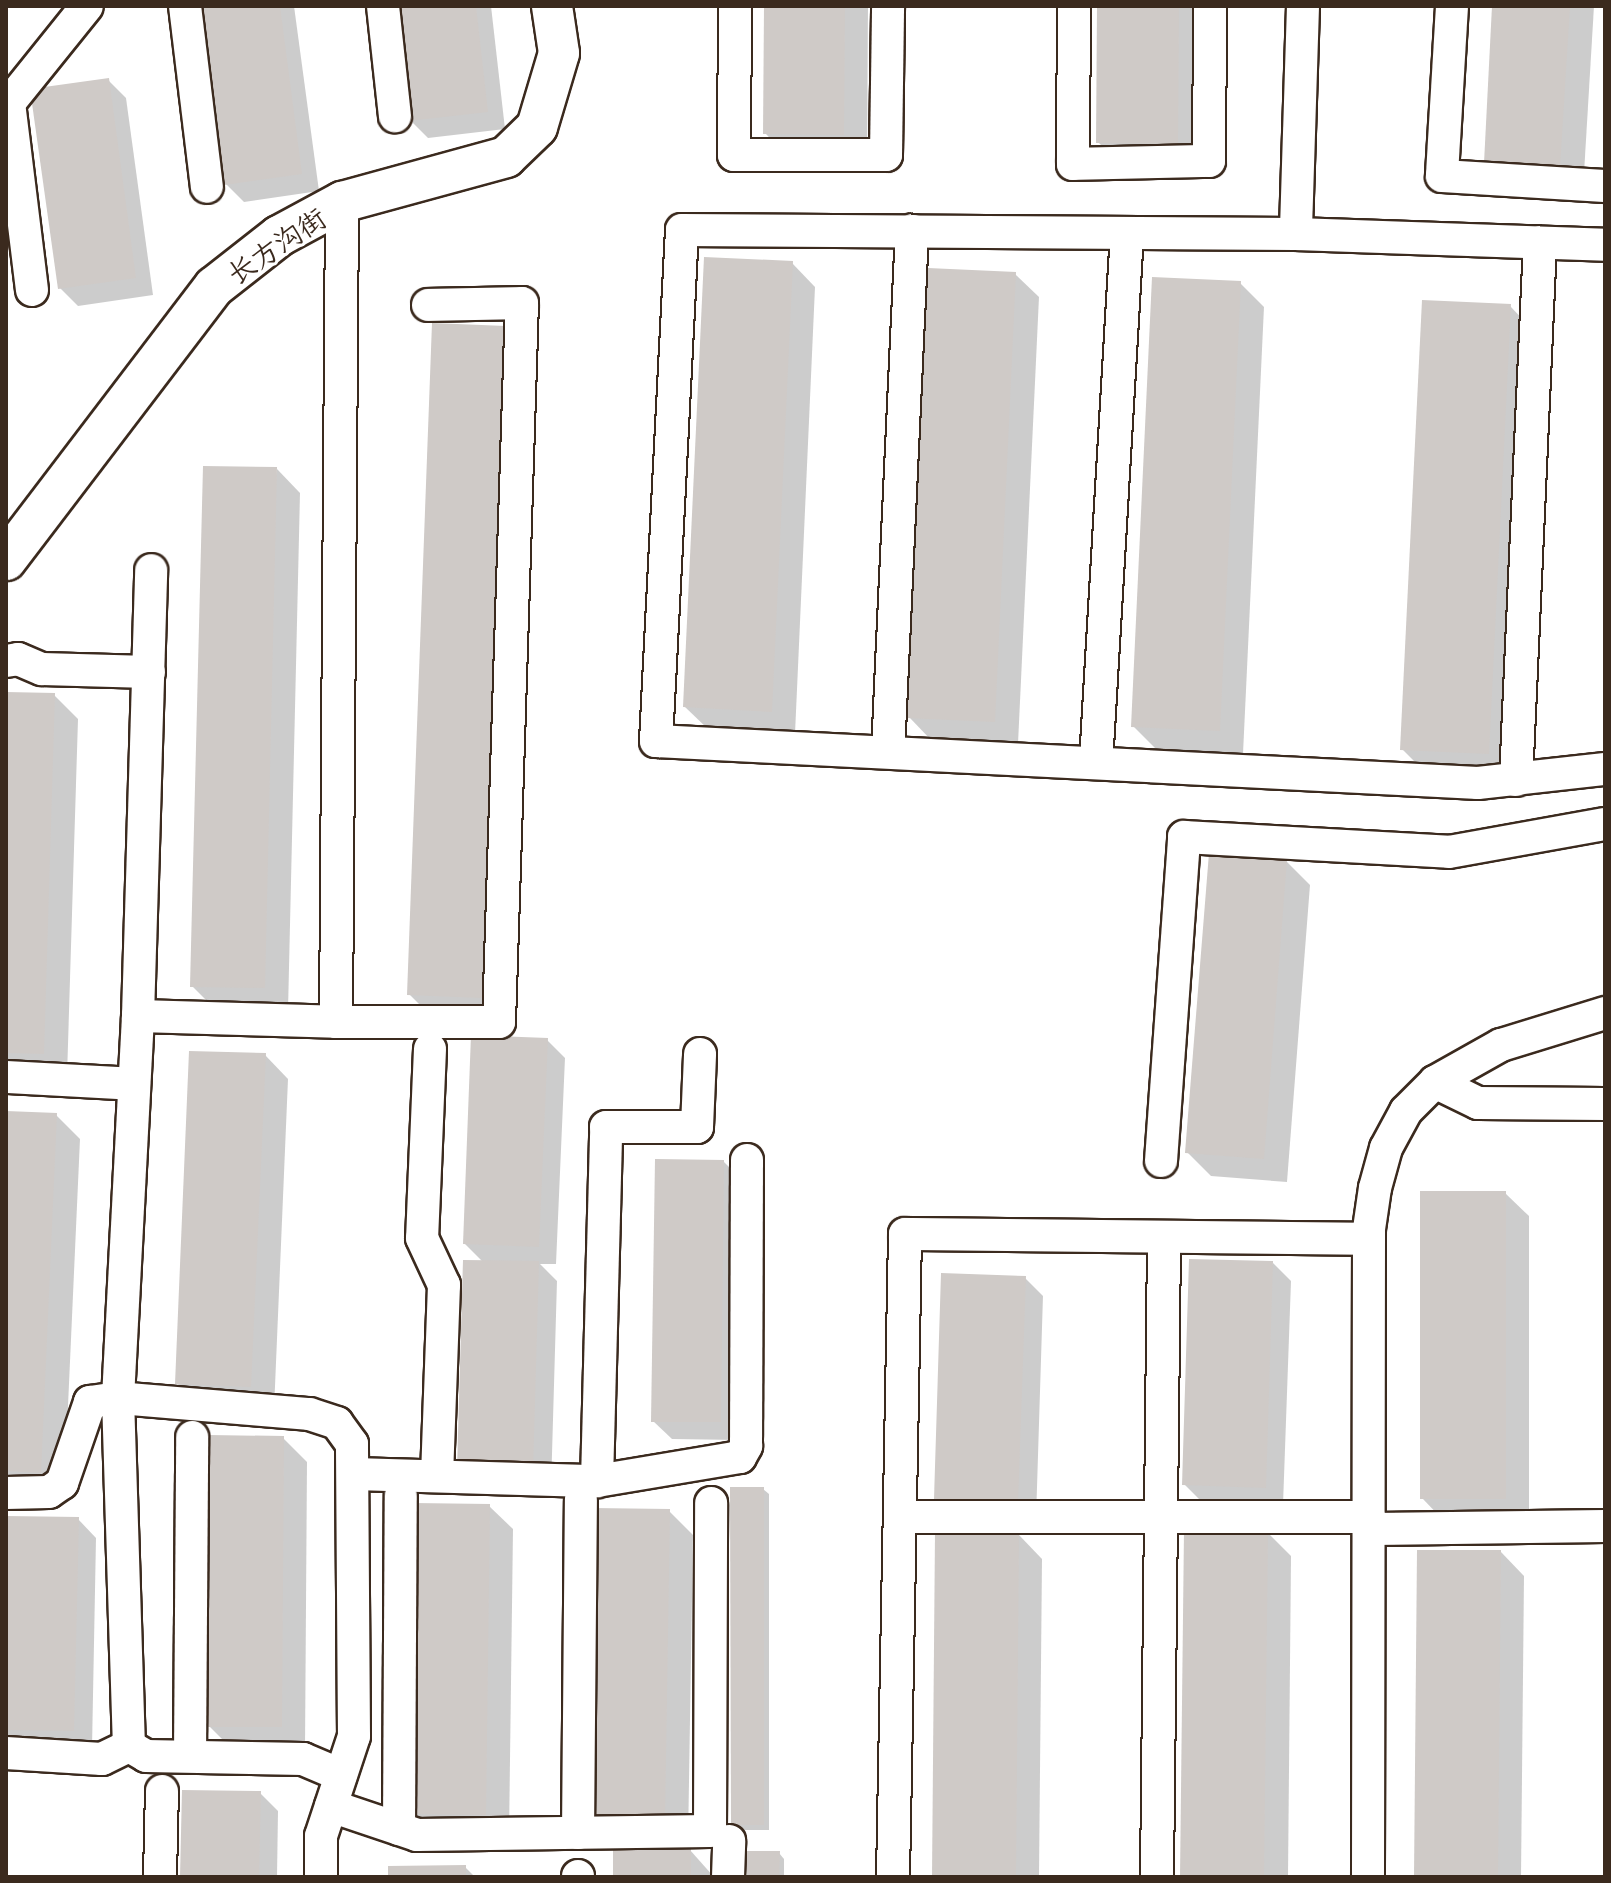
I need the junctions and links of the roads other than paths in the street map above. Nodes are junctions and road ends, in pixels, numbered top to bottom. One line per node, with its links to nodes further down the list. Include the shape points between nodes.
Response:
1 (87, 6): 20 (street, via 9,103)
2 (185, 6): 13 (street)
3 (383, 6): 11 (street)
4 (552, 6): 14 (street, 长方沟街, via 559,53 552,92 537,127 506,157)
5 (735, 6): 6 (street, via 734,155 886,155)
6 (888, 6)
7 (1074, 6): 8 (street, via 1073,164 1209,161)
8 (1210, 6)
9 (1303, 6): 17 (street)
10 (1452, 6): 12 (street, via 1442,176)
11 (395, 116)
12 (1605, 186)
13 (207, 187)
14 (342, 202): 22 (street, 长方沟街, via 279,236 214,287); 33 (street)
15 (912, 231): 16 (street); 26 (street); 26 (street, via 682,230 656,741)
16 (1127, 233): 17 (street); 27 (street)
17 (1296, 234): 18 (street)
18 (1540, 243): 19 (street); 29 (street)
19 (1605, 245)
20 (32, 290)
21 (428, 305): 33 (street, via 522,303 499,1022)
22 (6, 560)
23 (151, 570): 25 (street)
24 (6, 661): 25 (street, via 18,659 42,669)
25 (149, 672): 32 (street)
26 (888, 752): 27 (street)
27 (1096, 763): 29 (street, via 1478,783)
28 (1605, 769): 29 (street)
29 (1516, 780)
30 (1605, 824): 41 (street, via 1449,852 1184,837)
31 (1605, 1013): 37 (street, via 1501,1045)
32 (138, 1016): 33 (street); 38 (street)
33 (336, 1022)
34 (430, 1049): 47 (street, via 422,1238 444,1285)
35 (700, 1054): 48 (street, via 697,1127 606,1127)
36 (6, 1077): 38 (street)
37 (1435, 1082): 39 (street, via 1478,1103); 43 (street, via 1406,1111 1386,1148)
38 (134, 1084): 44 (street)
39 (1605, 1104)
40 (747, 1160): 48 (street, via 746,1446 740,1457)
41 (1161, 1161)
42 (1164, 1237): 43 (street); 52 (street, via 905,1234); 53 (street)
43 (1369, 1239): 54 (street)
44 (118, 1398): 46 (street, via 309,1414 337,1423 352,1444); 49 (street, via 90,1402 62,1483 49,1492); 56 (street)
45 (192, 1437): 58 (street)
46 (354, 1474): 47 (street); 59 (street, via 354,1736)
47 (437, 1476): 48 (street)
48 (589, 1490): 63 (street)
49 (6, 1493)
50 (401, 1496): 62 (street)
51 (711, 1503): 63 (street, via 710,1831)
52 (900, 1517): 53 (street); 68 (street)
53 (1160, 1518): 54 (street); 69 (street)
54 (1369, 1523): 55 (street); 70 (street)
55 (1605, 1526)
56 (129, 1746): 57 (street, via 102,1759); 58 (street, via 146,1756)
57 (6, 1753)
58 (190, 1756): 59 (street, via 303,1759)
59 (341, 1775): 61 (street)
60 (162, 1791): 65 (street)
61 (331, 1806): 62 (street); 66 (street, via 321,1836)
62 (399, 1829): 63 (street, via 417,1835)
63 (578, 1833)
64 (729, 1841): 67 (street)
65 (160, 1877)
66 (321, 1877)
67 (728, 1877)
68 (893, 1877)
69 (1157, 1877)
70 (1368, 1877)

